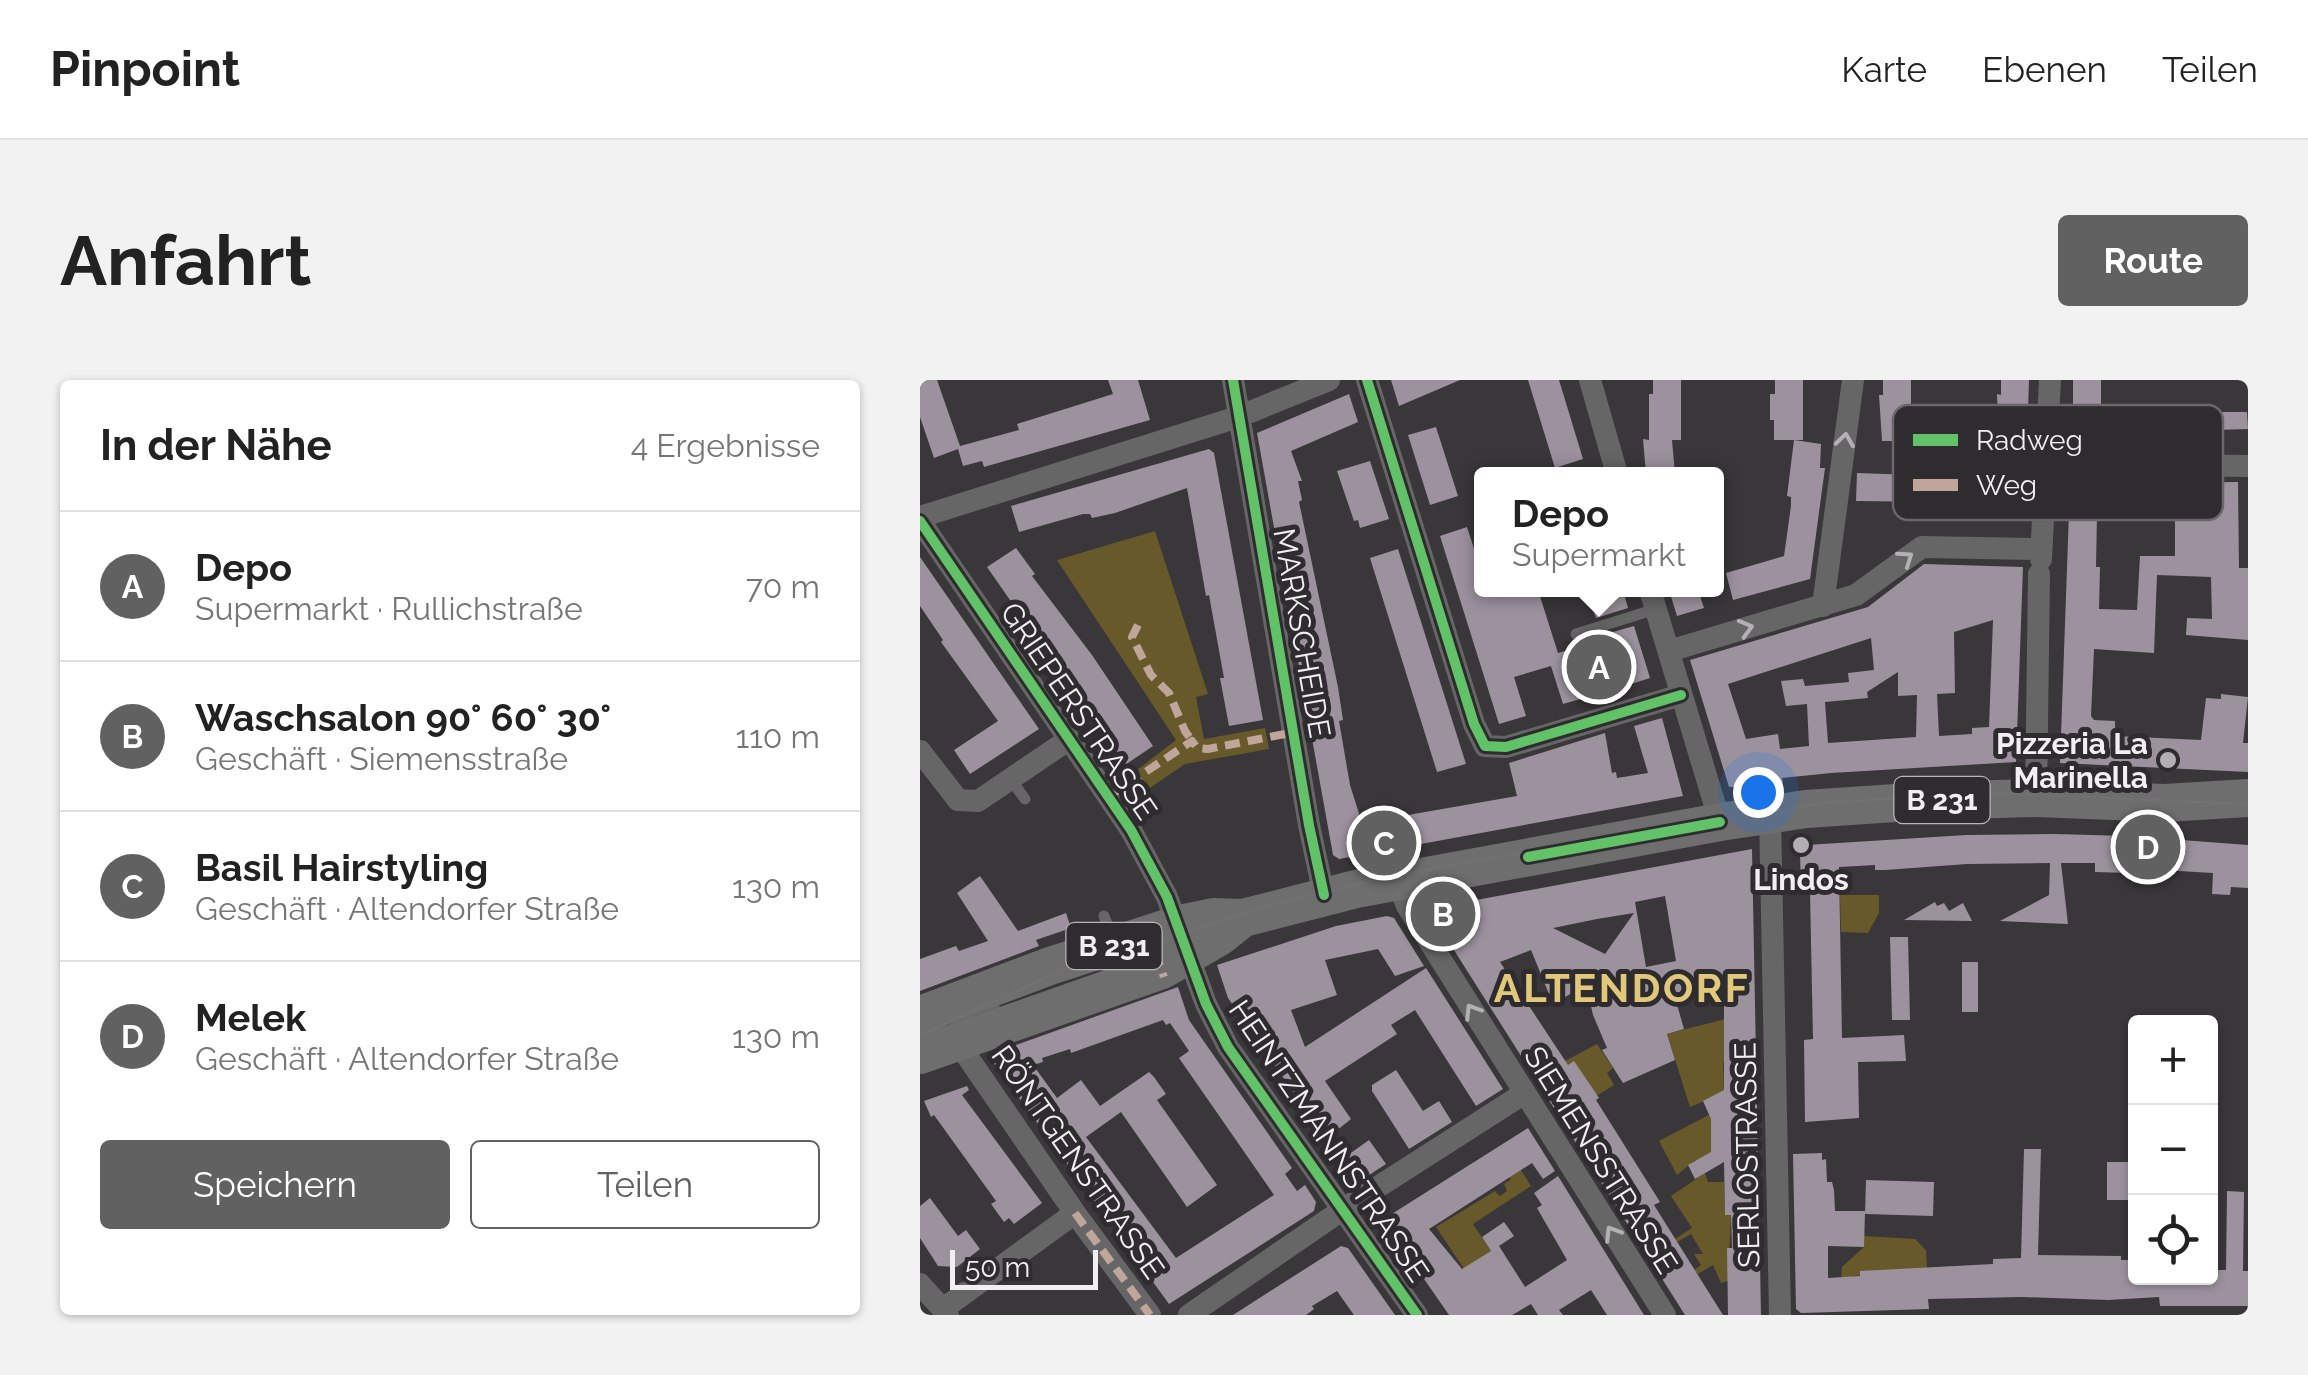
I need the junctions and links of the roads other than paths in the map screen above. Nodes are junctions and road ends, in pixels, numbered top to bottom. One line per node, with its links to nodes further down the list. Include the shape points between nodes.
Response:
1 (1233, 380): 8 (street, MARKSCHEIDE)
2 (1330, 380): 8 (street)
3 (1367, 380): 19 (street, via 1485,746 1506,747)
4 (1590, 380): 11 (street)
5 (1853, 380): 16 (street, one-way to 5)
6 (2050, 380): 7 (street)
7 (2049, 405)
8 (1238, 417): 12 (street); 32 (street, MARKSCHEIDE)
9 (2223, 466): 10 (street)
10 (2248, 466)
11 (1615, 467)
12 (920, 519): 20 (street, GRIEPERSTRASSE)
13 (2043, 520): 14 (street)
14 (2040, 561): 16 (street, one-way to 14, via 1856,595 1922,547); 23 (street)
15 (1653, 599): 17 (lane); 18 (street)
16 (1823, 606): 18 (street, one-way to 16)
17 (1576, 634)
18 (1669, 650): 19 (street)
19 (1681, 695): 29 (street)
20 (1068, 740): 22 (street); 33 (street, GRIEPERSTRASSE, via 1131,830)
21 (920, 751): 22 (street, via 958,800 978,801)
22 (1011, 780): 25 (lane)
23 (2036, 798): 26 (main road, B 231); 28 (main road, B 231)
24 (2248, 798): 26 (main road, B 231)
25 (1025, 800)
26 (2165, 803): 27 (lane); 30 (main road, B 231)
27 (2248, 809)
28 (1770, 814): 29 (main road, B 231); 47 (street, SERLOSTRASSE)
29 (1720, 822): 31 (main road, B 231)
30 (2248, 824)
31 (1398, 880): 32 (main road, B 231); 38 (street, SIEMENSSTRASSE, one-way to 31, via 1407,906)
32 (1324, 895): 33 (main road, B 231, via 1243,918 1213,916)
33 (1184, 939): 34 (lane); 36 (main road, B 231, via 1162,970); 36 (main road, B 231, via 1110,931); 39 (street, HEINTZMANNSTRASSE, via 1228,1047)
34 (1027, 990)
35 (1008, 999): 36 (lane)
36 (942, 1029): 37 (main road, B 231); 40 (street, RÖNTGENSTRASSE)
37 (920, 1055)
38 (1523, 1094): 39 (street); 46 (street, SIEMENSSTRASSE, one-way to 38)
39 (1342, 1210): 44 (street); 45 (street, HEINTZMANNSTRASSE)
40 (1075, 1213): 42 (street); 43 (street, RÖNTGENSTRASSE)
41 (920, 1284): 42 (street)
42 (946, 1312)
43 (1150, 1315)
44 (1189, 1315)
45 (1417, 1315)
46 (1665, 1315)
47 (1780, 1315)

